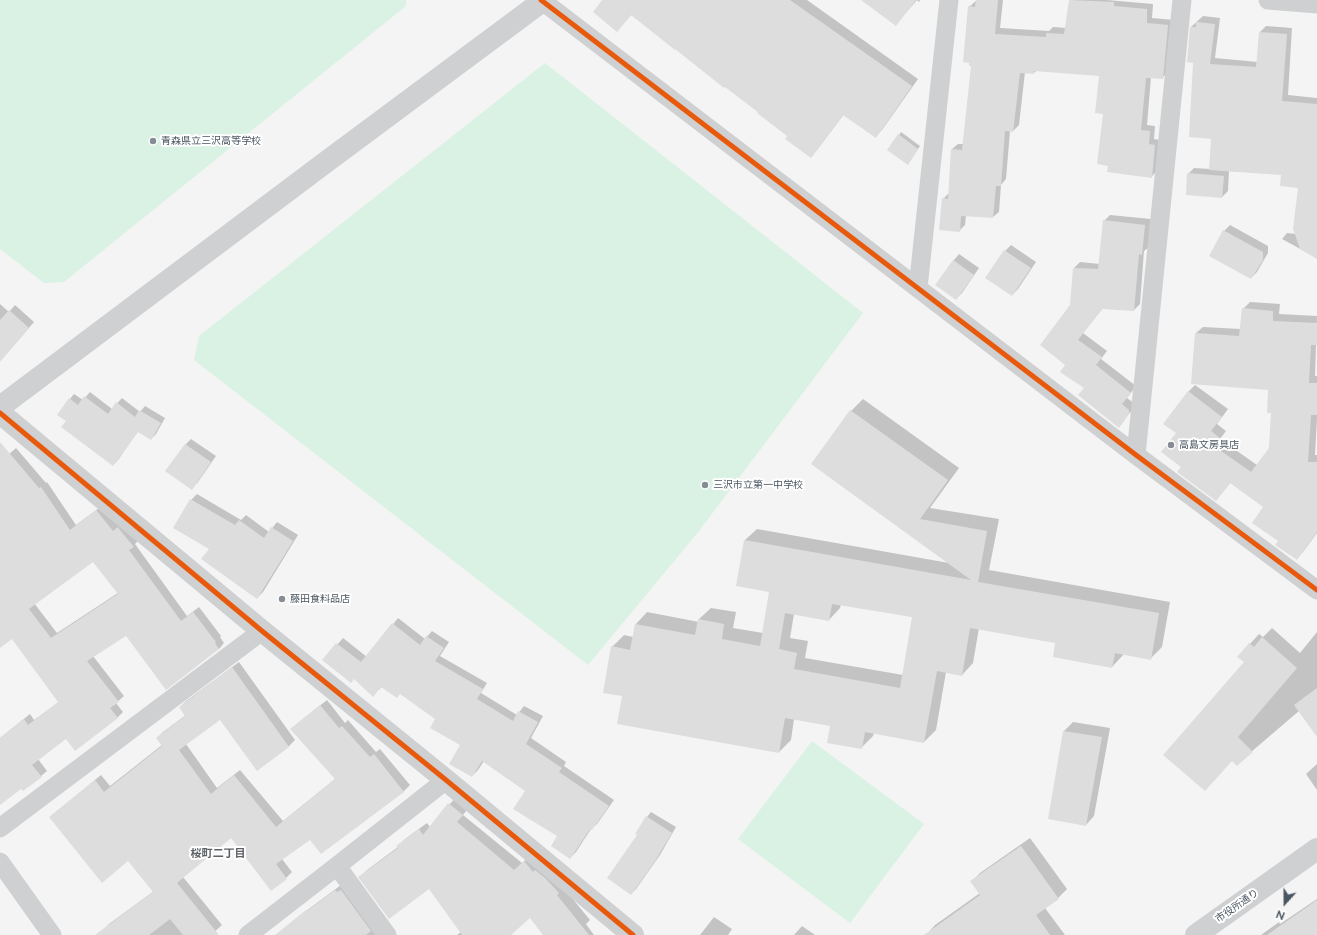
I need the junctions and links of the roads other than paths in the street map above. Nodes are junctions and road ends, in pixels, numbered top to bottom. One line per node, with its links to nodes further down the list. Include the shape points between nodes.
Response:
1 (542, 0): 6 (street); 7 (street)
2 (949, 0): 6 (street)
3 (1182, 0): 9 (street)
4 (1268, 0): 5 (street)
5 (1317, 4)
6 (918, 288): 9 (street)
7 (0, 407)
8 (0, 413): 11 (street)
9 (1136, 455): 10 (street)
10 (1317, 590)
11 (262, 631): 12 (street); 13 (street)
12 (446, 780): 16 (street); 20 (street)
13 (0, 828)
14 (1317, 849): 21 (street, 市役所通り)
15 (0, 862): 17 (street)
16 (338, 866): 18 (street); 19 (street)
17 (52, 935)
18 (248, 935)
19 (387, 935)
20 (633, 935)
21 (1196, 935)

